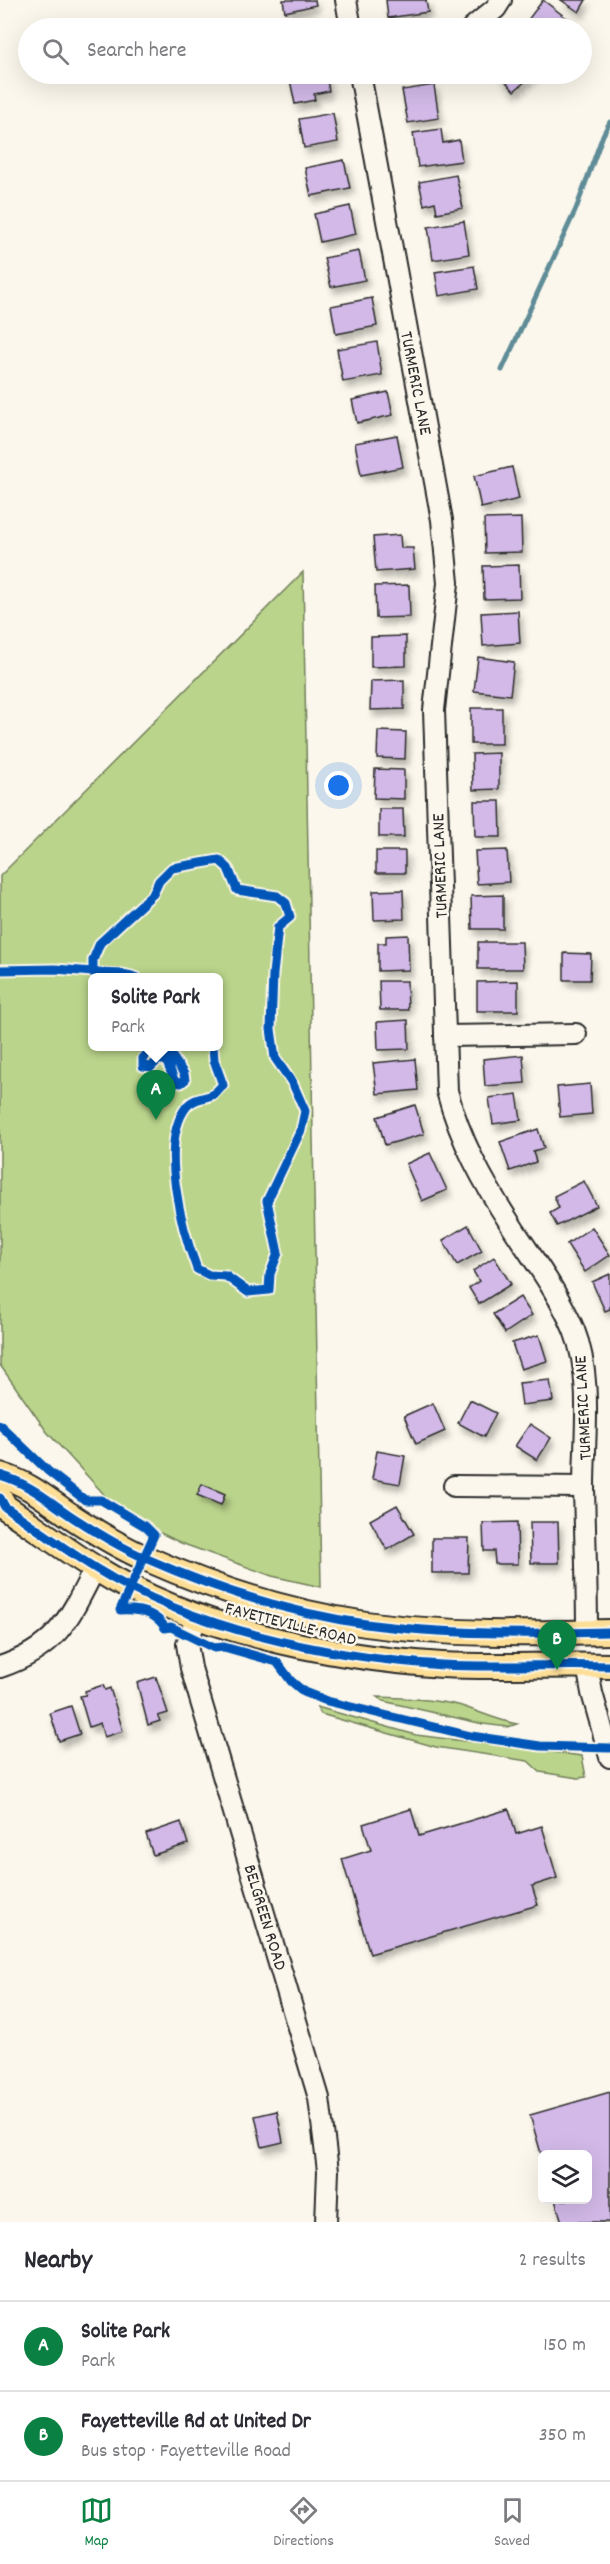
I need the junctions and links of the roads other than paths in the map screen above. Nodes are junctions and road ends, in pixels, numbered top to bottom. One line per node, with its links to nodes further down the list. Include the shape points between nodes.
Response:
1 (346, 0): 3 (street)
2 (501, 0): 4 (street)
3 (349, 18)
4 (484, 18)
5 (362, 84): 7 (street, TURMERIC LANE, via 442,520 448,583 434,710)
6 (576, 1034): 7 (street)
7 (445, 1036): 10 (street, TURMERIC LANE, via 447,1091 455,1122 485,1184 553,1288 575,1333 583,1372)
8 (0, 1476): 14 (main road, FAYETTEVILLE ROAD, via 23,1482 109,1540 255,1600 363,1624 404,1628)
9 (454, 1486): 10 (street)
10 (584, 1487): 14 (street, TURMERIC LANE)
11 (0, 1498): 12 (main road, FAYETTEVILLE ROAD, via 4,1507)
12 (94, 1568): 13 (main road, FAYETTEVILLE ROAD); 16 (street, via 74,1607 47,1643 27,1657)
13 (197, 1616): 15 (main road, FAYETTEVILLE ROAD, via 266,1638 361,1657 444,1665); 18 (street, BELGREEN ROAD, via 187,1644 191,1668 319,2098 328,2171)
14 (598, 1632)
15 (599, 1665): 17 (street, via 592,1693)
16 (0, 1667)
17 (610, 1757)
18 (326, 2222)

